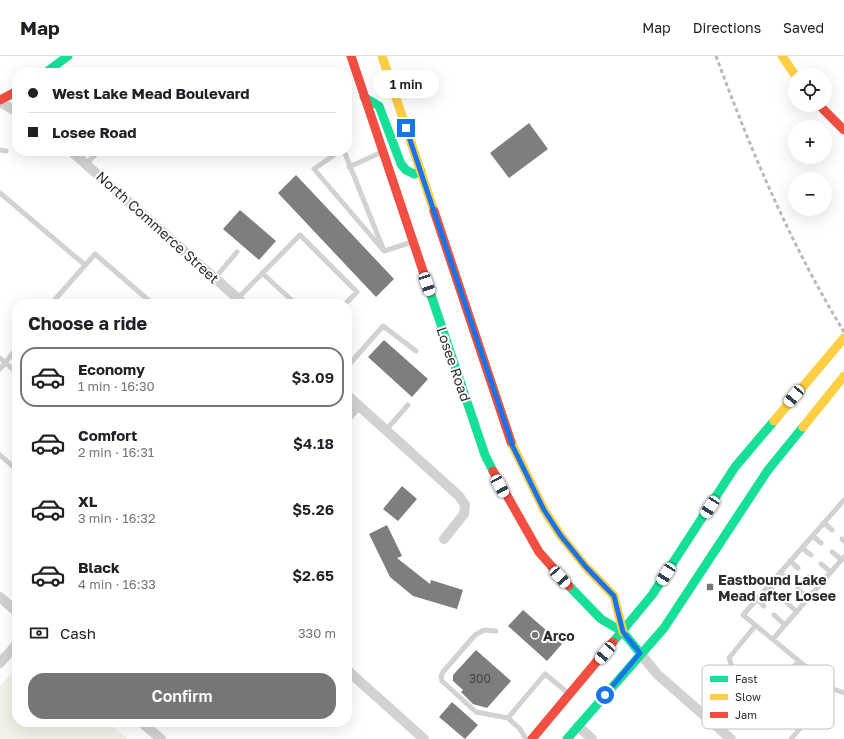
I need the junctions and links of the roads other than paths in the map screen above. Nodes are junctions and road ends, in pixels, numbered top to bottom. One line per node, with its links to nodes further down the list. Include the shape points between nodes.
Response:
1 (68, 56): 5 (main road)
2 (351, 56): 8 (main road, Losee Road)
3 (382, 56): 22 (main road, Losee Road)
4 (782, 56): 6 (main road)
5 (52, 68)
6 (790, 68)
7 (12, 94): 9 (main road)
8 (364, 97): 15 (main road, Losee Road); 22 (main road, via 380,106 406,170 414,174)
9 (0, 101): 10 (street)
10 (12, 109)
11 (826, 112): 12 (main road)
12 (844, 130)
13 (0, 150): 14 (lane)
14 (6, 151)
15 (382, 151): 21 (lane); 24 (main road, Losee Road)
16 (77, 156): 20 (street, North Commerce Street)
17 (94, 156): 20 (lane)
18 (333, 156): 25 (lane, via 314,169)
19 (346, 156): 21 (lane)
20 (86, 164): 29 (street, North Commerce Street)
21 (350, 167): 25 (lane)
22 (421, 171): 84 (main road, Losee Road, via 513,447 561,536 614,596)
23 (0, 193): 27 (lane)
24 (413, 241): 25 (lane); 84 (main road, Losee Road, via 485,455 500,486 539,552 560,577 601,619)
25 (384, 251)
26 (237, 252): 29 (lane)
27 (85, 265): 30 (lane); 31 (lane, via 95,254)
28 (262, 273): 33 (lane); 34 (lane); 35 (lane, via 300,235 357,292)
29 (215, 278): 32 (street, North Commerce Street)
30 (55, 299)
31 (147, 299)
32 (239, 299)
33 (242, 299)
34 (291, 299)
35 (350, 299)
36 (844, 338): 84 (main road, via 735,467 656,590)
37 (416, 351): 40 (lane, via 383,326)
38 (12, 355): 41 (lane)
39 (0, 358): 41 (lane)
40 (352, 361)
41 (6, 363): 42 (lane); 43 (lane)
42 (0, 369)
43 (12, 369)
44 (844, 376): 87 (main road, via 768,470 664,628)
45 (352, 400): 46 (street)
46 (358, 405): 48 (street); 49 (street)
47 (408, 405): 49 (lane)
48 (352, 412)
49 (386, 430): 56 (street, via 465,504 464,514)
50 (0, 455): 51 (lane)
51 (12, 466)
52 (844, 500): 53 (lane)
53 (824, 523): 54 (lane); 55 (lane)
54 (832, 530)
55 (813, 536): 57 (lane); 58 (lane)
56 (444, 539)
57 (821, 543)
58 (802, 548): 60 (lane); 62 (lane)
59 (832, 552): 61 (lane)
60 (811, 555)
61 (843, 559): 65 (lane)
62 (790, 561): 64 (lane); 66 (lane)
63 (821, 564): 65 (lane)
64 (798, 568)
65 (831, 572): 70 (lane)
66 (780, 573): 68 (lane); 69 (lane)
67 (808, 578): 70 (lane)
68 (788, 580)
69 (768, 586): 72 (lane); 75 (lane)
70 (818, 586): 74 (lane)
71 (798, 589): 74 (lane)
72 (776, 593)
73 (0, 597): 78 (street)
74 (808, 598): 79 (lane)
75 (757, 600): 77 (lane); 82 (lane, via 743,615)
76 (786, 602): 79 (lane)
77 (764, 606)
78 (12, 608)
79 (797, 612): 81 (lane)
80 (774, 615): 81 (lane)
81 (785, 625): 85 (lane)
82 (755, 626): 85 (lane); 90 (lane, via 729,658)
83 (496, 631): 98 (lane, via 484,630 475,636 441,676 442,681 476,712)
84 (623, 632): 87 (main road, Losee Road); 96 (main road)
85 (773, 639): 88 (lane)
86 (12, 650): 89 (street)
87 (640, 653): 97 (street, Losee Road, via 657,674); 99 (main road)
88 (799, 661): 91 (lane); 92 (lane)
89 (0, 663)
90 (731, 665)
91 (796, 665)
92 (804, 665)
93 (352, 675): 103 (street)
94 (834, 690): 95 (lane)
95 (844, 692)
96 (570, 695): 98 (lane, via 546,674); 106 (main road)
97 (702, 714)
98 (508, 718): 105 (lane)
99 (578, 726): 107 (main road); 108 (street)
100 (148, 727): 104 (street)
101 (720, 729): 109 (street, Losee Road)
102 (798, 729): 110 (lane)
103 (419, 737)
104 (161, 739)
105 (526, 739)
106 (532, 739)
107 (567, 739)
108 (592, 739)
109 (731, 739)
110 (790, 739)

